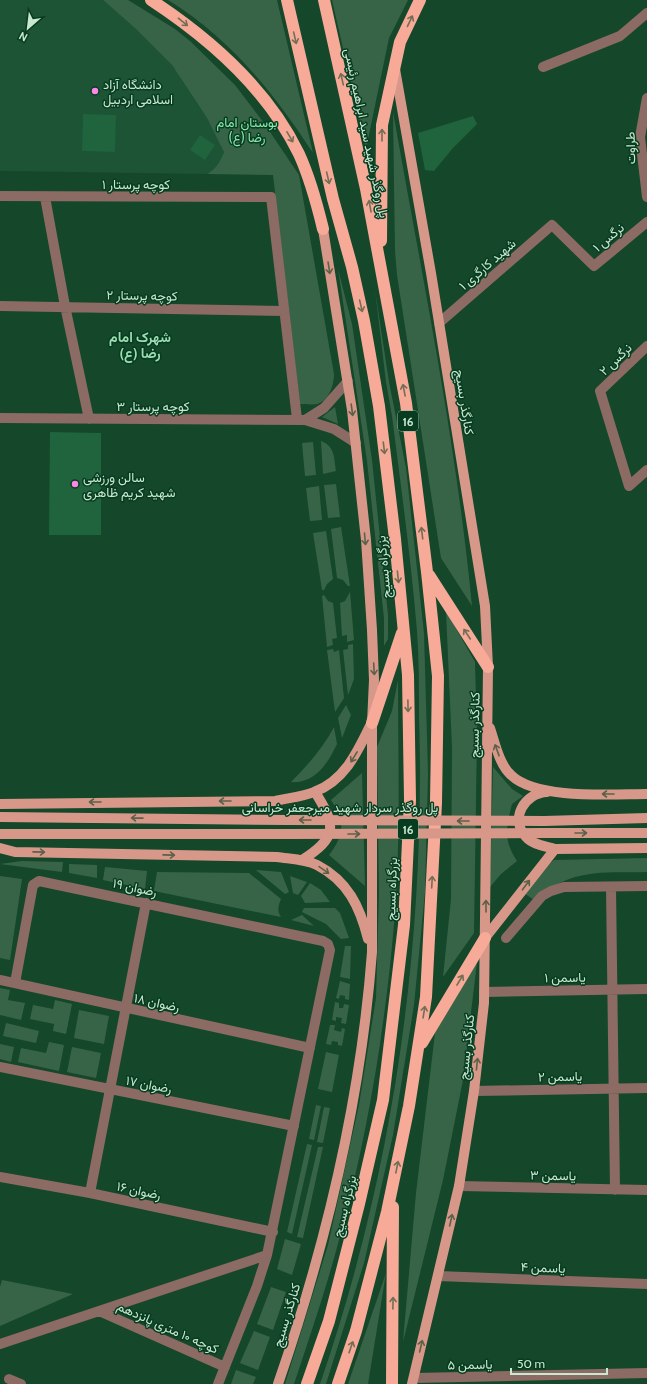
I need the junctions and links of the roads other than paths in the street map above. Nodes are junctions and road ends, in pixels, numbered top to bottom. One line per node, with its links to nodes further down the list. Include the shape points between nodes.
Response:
1 (151, 0): 15 (highway, one-way to 15, via 178,18 214,48 253,87 279,119 299,154 315,195)
2 (287, 0): 29 (highway, بزرگراه بسیج / 16, one-way to 29, via 364,321 379,406)
3 (324, 0): 16 (highway, پل روگذر شهید سید ابراهیم رئیسی, one-way to 3, via 366,189)
4 (420, 0): 6 (highway, one-way to 4, via 400,42)
5 (647, 13): 7 (street, via 620,36)
6 (395, 66): 16 (highway, one-way to 6, via 382,125); 20 (main road, کنارگذر بسیج)
7 (543, 67)
8 (647, 99): 9 (street, طراوت, via 640,138)
9 (645, 164): 12 (street, طراوت)
10 (0, 196): 11 (street, کوچه پرستار ۱)
11 (46, 197): 18 (street); 19 (street, کوچه پرستار ۱, via 271,197)
12 (647, 197)
13 (647, 222): 14 (street, نرگس ۱, via 594,266)
14 (552, 225): 20 (street, شهید کارگری ۱)
15 (323, 229): 22 (main road, کنارگذر بسیج, one-way to 22)
16 (381, 272): 28 (highway, 16, one-way to 16, via 406,403)
17 (0, 306): 18 (street, کوچه پرستار ۲)
18 (65, 306): 19 (street, کوچه پرستار ۲); 24 (street)
19 (284, 310): 25 (street)
20 (439, 323): 30 (main road, کنارگذر بسیج, via 485,606)
21 (647, 346): 27 (street, نرگس ۲, via 600,391 629,486)
22 (348, 380): 25 (street, via 324,408); 26 (main road, کنارگذر بسیج, one-way to 26)
23 (0, 418): 24 (street, کوچه پرستار ۳)
24 (89, 419): 25 (street, کوچه پرستار ۳)
25 (301, 419): 26 (street, کوچه پرستار ۳, via 334,429)
26 (356, 442): 32 (main road, کنارگذر بسیج, one-way to 32, via 372,630)
27 (647, 470)
28 (427, 572): 30 (highway, one-way to 28); 58 (highway, 16, one-way to 28, via 426,997 436,803 438,676)
29 (403, 628): 32 (highway); 84 (highway, بزرگراه بسیج / 16, one-way to 84, via 408,675 410,800 404,925 397,993 380,1114 329,1321)
30 (488, 667): 31 (main road, کنارگذر بسیج)
31 (487, 721): 34 (main road, one-way to 31, via 528,786 511,776 502,763); 48 (main road, کنارگذر بسیج, one-way to 31)
32 (372, 723): 33 (main road, one-way to 33, via 355,757 340,777); 50 (main road, کنارگذر بسیج)
33 (314, 792): 36 (main road, one-way to 36, via 275,800); 44 (main road, via 330,820 330,834 319,850)
34 (549, 792): 35 (main road, one-way to 34); 43 (main road, via 540,792 528,799 520,810 519,820 521,829 533,843)
35 (647, 794)
36 (0, 804)
37 (0, 817): 38 (main road, پل روگذر سردار شهید میرجعفر خراسانی, one-way to 37, bridge, via 544,821)
38 (647, 818)
39 (647, 833): 40 (main road, پل روگذر سردار شهید میرجعفر خراسانی, one-way to 39, bridge)
40 (0, 834)
41 (0, 848): 44 (main road, one-way to 44, via 15,852)
42 (647, 848): 43 (main road)
43 (555, 849): 48 (main road, one-way to 43)
44 (302, 860): 50 (main road, one-way to 50, via 316,865 343,883 362,914)
45 (647, 886): 46 (street)
46 (611, 887): 49 (street, via 564,888 551,891 542,896); 53 (street)
47 (146, 903): 52 (street, رضوان ۱۹, via 39,881 33,885); 56 (street); 57 (street, رضوان ۱۹, via 328,944 330,950)
48 (485, 938): 55 (main road, کنارگذر بسیج); 58 (highway, one-way to 48)
49 (506, 938)
50 (372, 952): 83 (main road, کنارگذر بسیج, via 356,1095 302,1313)
51 (0, 980): 52 (street, رضوان ۱۸)
52 (15, 983): 56 (street, رضوان ۱۸)
53 (614, 989): 54 (street, یاسمن ۱); 55 (street, یاسمن ۱); 60 (street)
54 (647, 989)
55 (484, 992): 63 (main road, کنارگذر بسیج, one-way to 55)
56 (126, 1008): 57 (street, رضوان ۱۸); 62 (street)
57 (310, 1048): 64 (street)
58 (418, 1049): 66 (highway, 16, one-way to 58)
59 (0, 1067): 62 (street, رضوان ۱۷)
60 (613, 1088): 61 (street, یاسمن ۲); 63 (street, یاسمن ۲); 68 (street)
61 (647, 1088)
62 (110, 1089): 64 (street, رضوان ۱۷); 70 (street)
63 (474, 1092): 67 (main road, کنارگذر بسیج)
64 (294, 1126): 71 (street)
65 (0, 1177): 70 (street, رضوان ۱۶)
66 (394, 1184): 85 (highway, 16, one-way to 66, via 356,1331); 86 (highway, one-way to 66)
67 (459, 1186): 68 (street, یاسمن ۳); 73 (main road, کنارگذر بسیج, one-way to 67)
68 (615, 1190): 69 (street, یاسمن ۳)
69 (647, 1190)
70 (90, 1193): 71 (street, رضوان ۱۶)
71 (273, 1232): 72 (street)
72 (267, 1255): 75 (street); 77 (street)
73 (438, 1276): 74 (street, یاسمن ۴); 80 (main road, کنارگذر بسیج, one-way to 73)
74 (647, 1284)
75 (99, 1311): 76 (street); 77 (street, کوچه ۱۰ متری پانزدهم)
76 (0, 1344)
77 (225, 1367): 82 (street)
78 (647, 1373): 80 (street, یاسمن ۵)
79 (9, 1379): 81 (street)
80 (413, 1381)
81 (21, 1384)
82 (218, 1384)
83 (278, 1384)
84 (307, 1384)
85 (338, 1384)
86 (392, 1384)

